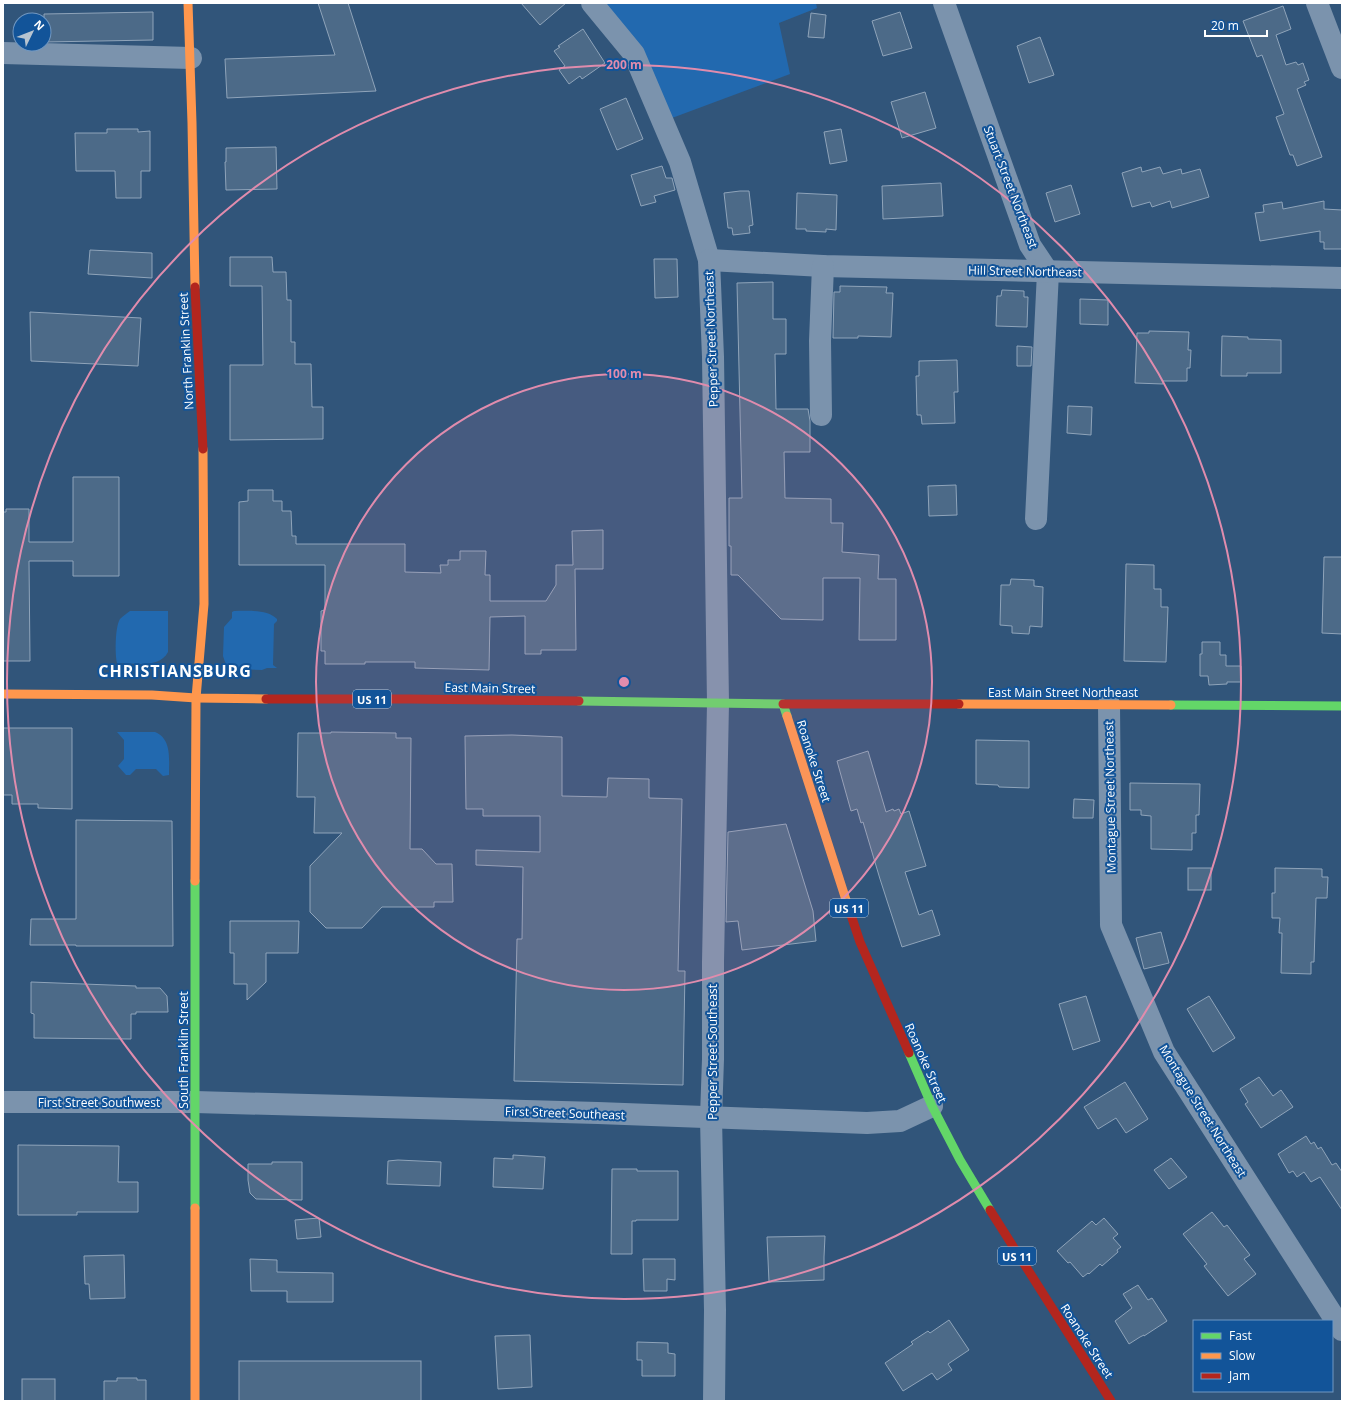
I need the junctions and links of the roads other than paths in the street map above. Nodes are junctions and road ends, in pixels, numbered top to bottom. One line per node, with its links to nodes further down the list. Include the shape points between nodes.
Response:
1 (188, 3): 6 (main road, North Franklin Street)
2 (592, 3): 8 (street, Pepper Street Northeast, via 634,54 680,162)
3 (944, 3): 10 (street, Stuart Street Northeast, via 1030,245)
4 (1317, 3): 7 (street)
5 (3, 53): 6 (street)
6 (190, 58): 15 (main road, North Franklin Street, via 195,303 203,442 204,604)
7 (1342, 68)
8 (709, 260): 9 (street, Hill Street Northeast); 16 (street, Pepper Street Northeast, via 713,357)
9 (823, 266): 10 (street, Hill Street Northeast); 12 (street)
10 (1048, 272): 11 (street, Hill Street Northeast); 13 (street)
11 (1342, 278)
12 (821, 415)
13 (1036, 519)
14 (3, 694): 15 (main road, US 11, via 152,695)
15 (196, 698): 16 (main road, East Main Street / US 11); 21 (main road, South Franklin Street)
16 (718, 703): 17 (main road, East Main Street / US 11); 23 (street, Pepper Street Southeast)
17 (783, 704): 18 (main road, East Main Street Northeast); 22 (main road, Roanoke Street / US 11, via 860,942)
18 (1109, 704): 19 (main road, East Main Street Northeast); 24 (street, Montague Street Northeast, via 1111,924 1164,1052)
19 (1342, 706)
20 (3, 1102): 21 (street, First Street Southwest)
21 (195, 1102): 23 (street, First Street Southeast); 25 (main road, South Franklin Street)
22 (932, 1106): 23 (street, First Street Southeast, via 900,1121 868,1123); 27 (main road, Roanoke Street / US 11, via 960,1160 1003,1232)
23 (711, 1117): 26 (street, Pepper Street Southeast)
24 (1342, 1330)
25 (195, 1401)
26 (714, 1401)
27 (1111, 1401)

